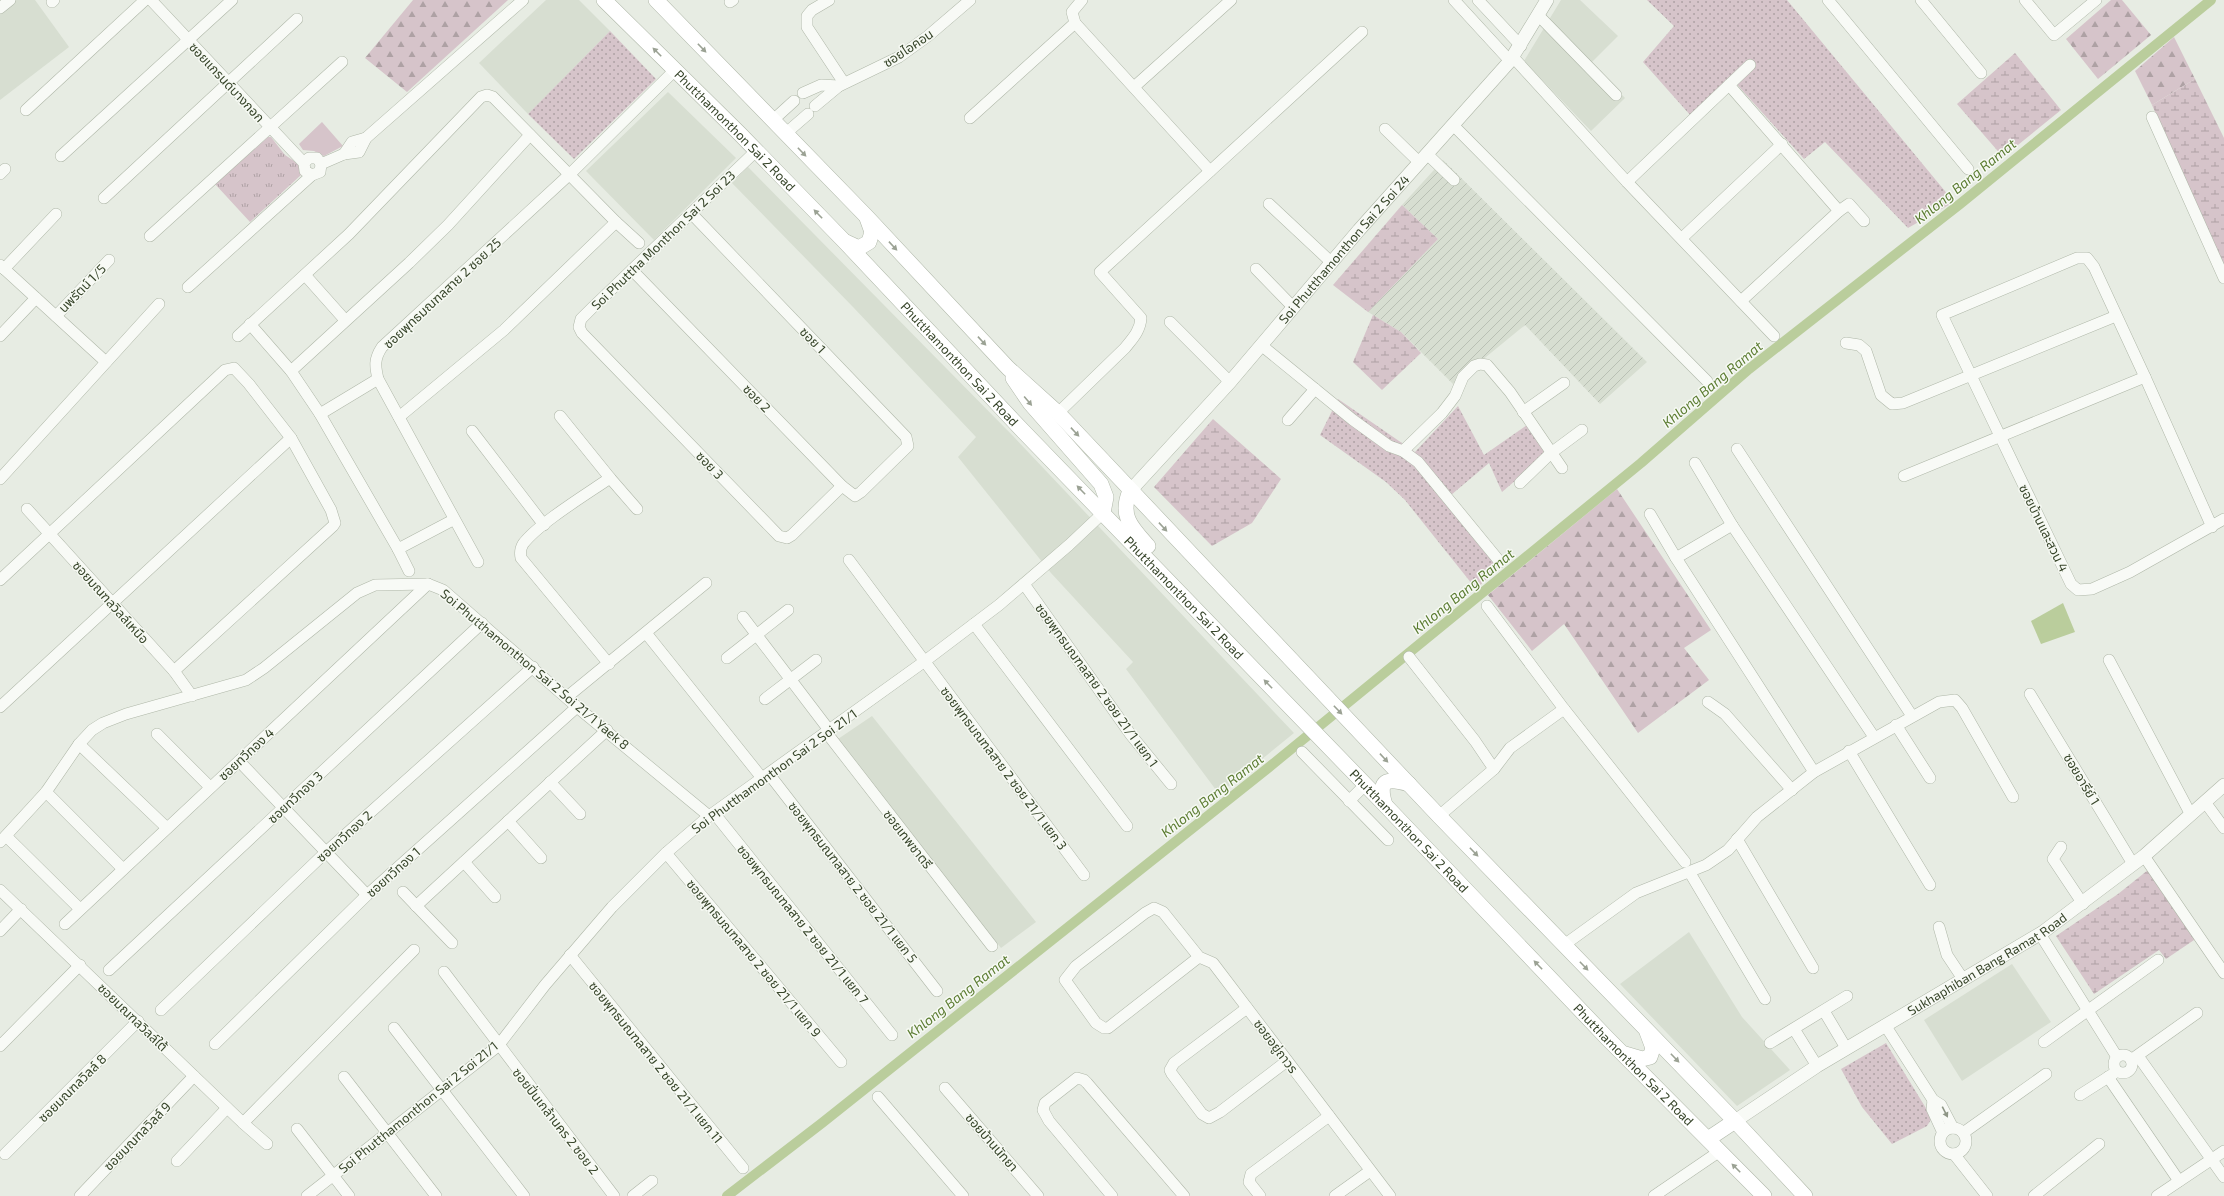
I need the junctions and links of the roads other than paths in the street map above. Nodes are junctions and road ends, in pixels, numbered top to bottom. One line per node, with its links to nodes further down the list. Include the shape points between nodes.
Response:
1 (10, 0): 19 (street)
2 (145, 0): 38 (street)
3 (151, 0): 24 (street, ซอยแกรนด์บางกอก)
4 (232, 0): 24 (street)
5 (523, 0): 52 (street, via 366,138 352,142 344,154)
6 (604, 0): 29 (main road, Phutthamonthon Sai 2 Road, one-way to 6)
7 (656, 0): 41 (main road, one-way to 41)
8 (829, 0): 32 (street, via 807,16 807,27)
9 (970, 0): 32 (street, ซอยไอคอน, via 928,36 899,56)
10 (1082, 0): 22 (street, via 1072,12)
11 (1231, 0): 34 (street)
12 (1454, 0): 26 (street)
13 (1478, 0): 25 (street)
14 (1548, 0): 20 (street, Soi Phutthamonthon Sai 2 Soi 24)
15 (1828, 0): 53 (street)
16 (1921, 0): 30 (street)
17 (2025, 0): 18 (street, via 2054,35)
18 (2096, 0)
19 (0, 8)
20 (1539, 16): 25 (street, Soi Phutthamonthon Sai 2 Soi 24); 36 (street)
21 (297, 19): 31 (street)
22 (1075, 23): 34 (street); 40 (street)
23 (1362, 32): 54 (street)
24 (188, 40): 31 (street, ซอยแกรนด์บางกอก); 49 (street)
25 (1521, 46): 26 (street, Soi Phutthamonthon Sai 2 Soi 24)
26 (1512, 59): 42 (street, Soi Phutthamonthon Sai 2 Soi 24); 58 (street)
27 (342, 62): 43 (street)
28 (1750, 65): 33 (street)
29 (675, 70): 48 (main road, Phutthamonthon Sai 2 Road); 55 (street, ซอยพุทธมณฑลสาย 2 ซอย 25)
30 (1981, 73)
31 (228, 82): 43 (street, ซอยแกรนด์บางกอก); 59 (street)
32 (842, 85): 35 (street, ซอยไอคอน, via 821,85); 45 (street, ซอยไอคอน)
33 (1729, 85): 47 (street); 58 (street)
34 (1134, 87): 54 (street)
35 (803, 93)
36 (1616, 95)
37 (794, 101): 41 (street)
38 (26, 110)
39 (2152, 117): 77 (street)
40 (970, 118)
41 (772, 121): 45 (main road)
42 (1453, 125): 50 (street, Soi Phutthamonthon Sai 2 Soi 24); 100 (street)
43 (270, 127): 51 (street, ซอยแกรนด์บางกอก); 67 (street)
44 (1385, 130): 50 (street)
45 (785, 134): 64 (main road, one-way to 64)
46 (530, 135): 55 (street); 76 (street, via 493,97 488,94 481,97 349,234); 85 (street, via 448,225)
47 (1782, 144): 61 (street); 68 (street)
48 (756, 151): 63 (street, Soi Phuttha Monthon Sai 2 Soi 23); 69 (main road, Phutthamonthon Sai 2 Road, one-way to 48)
49 (61, 156)
50 (1423, 158): 57 (street); 72 (street, Soi Phutthamonthon Sai 2 Soi 24)
51 (304, 163): 52 (street, via 312,157); 56 (street, ซอยแกรนด์บางกอก, via 305,171)
52 (322, 164): 56 (street, via 320,172)
53 (1968, 169)
54 (1210, 171): 105 (street, via 1100,272 1141,318 1140,324 1135,336 1124,348)
55 (570, 174): 66 (street); 99 (street, ซอยพุทธมณฑลสาย 2 ซอย 25, via 382,347 374,364)
56 (312, 175): 78 (street)
57 (1454, 180)
58 (1627, 182): 68 (street)
59 (104, 198)
60 (1269, 204): 72 (street)
61 (1839, 211): 65 (street, via 1849,204); 80 (street)
62 (56, 214): 73 (street)
63 (691, 214): 75 (street, Soi Phuttha Monthon Sai 2 Soi 23); 119 (street, ซอย 1, via 906,437 908,446)
64 (867, 217): 69 (main road, via 872,232 869,242 859,248); 95 (main road, one-way to 95)
65 (1864, 221)
66 (616, 222): 70 (street); 108 (street, via 515,320)
67 (150, 236)
68 (1682, 238): 80 (street)
69 (845, 242): 128 (main road, Phutthamonthon Sai 2 Road, one-way to 69)
70 (639, 243)
71 (109, 260): 83 (street, นพรัตน์ 1/5)
72 (1331, 262): 82 (street, Soi Phutthamonthon Sai 2 Soi 24)
73 (2, 267): 79 (street)
74 (1256, 269): 82 (street)
75 (632, 270): 88 (street, Soi Phuttha Monthon Sai 2 Soi 23, via 581,319 579,327); 124 (street, ซอย 2)
76 (305, 275): 85 (street); 87 (street)
77 (2224, 278)
78 (188, 287)
79 (36, 298): 83 (street); 89 (street)
80 (1741, 301): 91 (street)
81 (159, 304): 94 (street)
82 (1293, 307): 93 (street, Soi Phutthamonthon Sai 2 Soi 24)
83 (56, 316): 94 (street)
84 (2116, 316): 97 (street); 97 (street, ซอยบ้านและสวน 4, via 2094,267 2087,258 2077,258 1942,315); 98 (street)
85 (345, 320): 96 (street)
86 (1170, 322): 101 (street)
87 (250, 324): 90 (street); 96 (street)
88 (582, 332): 124 (street, ซอย 3, via 779,536 787,538 792,535)
89 (0, 336)
90 (238, 336)
91 (1774, 336)
92 (1846, 343): 97 (street, via 1859,345 1866,351 1881,395 1892,404 1903,403)
93 (1262, 345): 101 (street, Soi Phutthamonthon Sai 2 Soi 24); 103 (street)
94 (106, 362): 122 (street)
95 (1008, 368): 105 (main road); 128 (main road, one-way to 128, via 1019,390 1030,404 1101,484 1106,498)
96 (290, 371): 106 (street)
97 (1972, 375): 112 (street, ซอยบ้านและสวน 4)
98 (2145, 377): 112 (street); 134 (street)
99 (378, 379): 106 (street); 108 (street, ซอยพุทธมณฑลสาย 2 ซอย 25)
100 (1707, 381)
101 (1230, 382): 125 (street, Soi Phutthamonthon Sai 2 Soi 24)
102 (1564, 383): 104 (street)
103 (1315, 389): 109 (street); 115 (street, via 1389,446)
104 (1523, 412): 115 (street, via 1487,365 1480,364 1474,366 1463,377 1455,396 1442,413); 116 (street)
105 (1058, 413): 125 (main road, one-way to 125)
106 (320, 414): 136 (street)
107 (560, 416): 121 (street)
108 (399, 417): 131 (street, ซอยพุทธมณฑลสาย 2 ซอย 25)
109 (1288, 420)
110 (1582, 430): 116 (street)
111 (472, 431): 132 (street)
112 (2002, 437): 120 (street); 134 (street, ซอยบ้านและสวน 4, via 2071,584 2078,590 2092,589 2130,572)
113 (291, 438): 135 (street, via 238,371 230,368); 146 (street); 162 (street, via 331,510 335,519 333,526)
114 (1737, 449): 172 (street)
115 (1403, 451): 140 (street, via 1418,462)
116 (1551, 453): 118 (street); 123 (street)
117 (1695, 463): 133 (street)
118 (1562, 468)
119 (884, 469): 124 (street, ซอย 2, via 858,495 852,495)
120 (1904, 476)
121 (610, 478): 127 (street); 132 (street)
122 (0, 479)
123 (1520, 484)
124 (842, 486)
125 (1130, 491): 152 (main road, via 1125,508 1127,519 1137,534 1208,612); 188 (main road, one-way to 188)
126 (27, 509): 135 (street, ซอยมณฑลวิลล์เหนือ)
127 (637, 509)
128 (1103, 513): 145 (street, Soi Phutthamonthon Sai 2 Soi 21/1); 152 (main road, Phutthamonthon Sai 2 Road)
129 (1650, 514): 137 (street)
130 (2224, 519): 134 (street, ซอยบ้านและสวน 4)
131 (453, 520): 136 (street); 139 (street, ซอยพุทธมณฑลสาย 2 ซอย 25)
132 (544, 525): 160 (street, via 523,544 520,550 521,558)
133 (1732, 525): 137 (street); 177 (street)
134 (2212, 527)
135 (49, 534): 142 (street); 146 (street, ซอยมณฑลวิลล์เหนือ)
136 (398, 549): 141 (street)
137 (1676, 558): 183 (street)
138 (849, 560): 159 (street, ซอยพุทธมณฑลสาย 2 ซอย 21/1 แยก 3)
139 (478, 562)
140 (1500, 562)
141 (409, 571)
142 (0, 580)
143 (706, 583): 153 (street)
144 (428, 584): 150 (street, Soi Phutthamonthon Sai 2 Soi 21/1 Yaek 8, via 443,590); 165 (street, Soi Phutthamonthon Sai 2 Soi 21/1 Yaek 8, via 367,587 255,675); 181 (street, ซอยทวีทอง 4)
145 (1024, 584): 151 (street, Soi Phutthamonthon Sai 2 Soi 21/1); 187 (street, ซอยพุทธมณฑลสาย 2 ซอย 21/1 แยก 1, via 1127,730)
146 (112, 604): 162 (street, ซอยมณฑลวิลล์เหนือ); 170 (street)
147 (1487, 606): 171 (street)
148 (788, 610): 154 (street)
149 (743, 617): 154 (street, ซอยเทพชาตรี)
150 (482, 623): 161 (street, Soi Phutthamonthon Sai 2 Soi 21/1 Yaek 8); 198 (street, ซอยทวีทอง 3)
151 (974, 624): 159 (street, Soi Phutthamonthon Sai 2 Soi 21/1); 204 (street)
152 (1216, 630): 189 (main road, Phutthamonthon Sai 2 Road, one-way to 152)
153 (646, 633): 160 (street); 184 (street, ซอยพุทธมณฑลสาย 2 ซอย 21/1 แยก 5)
154 (757, 635): 156 (street); 163 (street, ซอยเทพชาตรี)
155 (1410, 657): 182 (street)
156 (727, 658)
157 (816, 660): 163 (street)
158 (2109, 660): 201 (street)
159 (925, 661): 175 (street, Soi Phutthamonthon Sai 2 Soi 21/1); 220 (street, ซอยพุทธมณฑลสาย 2 ซอย 21/1 แยก 3)
160 (609, 664): 166 (street)
161 (533, 668): 166 (street, Soi Phutthamonthon Sai 2 Soi 21/1 Yaek 8); 211 (street, ซอยทวีทอง 2)
162 (174, 671): 165 (street, ซอยมณฑลวิลล์เหนือ)
163 (790, 681): 167 (street); 175 (street, ซอยเทพชาตรี)
164 (2030, 694): 217 (street, ซอยอารีย์ 1)
165 (192, 696): 178 (street, Soi Phutthamonthon Sai 2 Soi 21/1 Yaek 8, via 102,723)
166 (567, 697): 169 (street, Soi Phutthamonthon Sai 2 Soi 21/1 Yaek 8)
167 (766, 700)
168 (1708, 702): 192 (street, via 1725,714)
169 (577, 706): 174 (street, Soi Phutthamonthon Sai 2 Soi 21/1 Yaek 8); 224 (street, ซอยทวีทอง 1)
170 (0, 707)
171 (1564, 708): 182 (street, via 1510,748); 216 (street)
172 (1912, 716): 173 (street); 194 (street, via 1940,702 1955,700)
173 (1896, 725): 177 (street); 185 (street)
174 (607, 730): 186 (street); 200 (street, Soi Phutthamonthon Sai 2 Soi 21/1 Yaek 8)
175 (827, 731): 184 (street, Soi Phutthamonthon Sai 2 Soi 21/1); 236 (street, ซอยเทพชาตรี)
176 (157, 734): 191 (street)
177 (1874, 738): 180 (street)
178 (79, 744): 193 (street, Soi Phutthamonthon Sai 2 Soi 21/1 Yaek 8); 205 (street)
179 (1302, 752): 195 (street)
180 (1849, 752): 183 (street); 221 (street)
181 (239, 761): 191 (street, ซอยทวีทอง 4); 198 (street)
182 (1494, 769): 202 (street)
183 (1814, 772): 192 (street)
184 (766, 776): 200 (street, Soi Phutthamonthon Sai 2 Soi 21/1); 247 (street, ซอยพุทธมณฑลสาย 2 ซอย 21/1 แยก 5)
185 (1930, 778)
186 (550, 782): 199 (street); 203 (street)
187 (1171, 784)
188 (1409, 784): 197 (main road, via 1393,780 1382,785); 202 (main road)
189 (1365, 785): 195 (street); 197 (main road, Phutthamonthon Sai 2 Road)
190 (2224, 785): 196 (street, Sukhaphiban Bang Ramat Road)
191 (210, 787): 205 (street, ซอยทวีทอง 4)
192 (1792, 790): 208 (street, via 1757,817)
193 (46, 792): 207 (street, Soi Phutthamonthon Sai 2 Soi 21/1 Yaek 8); 218 (street)
194 (2013, 797)
195 (1349, 801): 209 (street)
196 (2205, 802): 201 (street, Sukhaphiban Bang Ramat Road); 206 (street)
197 (1385, 805): 267 (main road, Phutthamonthon Sai 2 Road, one-way to 197)
198 (284, 808): 211 (street); 243 (street, ซอยทวีทอง 3)
199 (580, 814)
200 (711, 814): 212 (street, Soi Phutthamonthon Sai 2 Soi 21/1); 260 (street, ซอยพุทธมณฑลสาย 2 ซอย 21/1 แยก 7)
201 (2191, 815): 213 (street, Sukhaphiban Bang Ramat Road)
202 (1439, 816): 235 (main road, one-way to 235)
203 (508, 821): 214 (street); 215 (street)
204 (1127, 826)
205 (167, 828): 218 (street, ซอยทวีทอง 4)
206 (2224, 828)
207 (3, 839): 229 (street)
208 (1737, 839): 219 (street, via 1728,850 1706,866); 242 (street)
209 (1388, 840)
210 (2061, 846): 226 (street, via 2053,859)
211 (326, 852): 224 (street); 251 (street, ซอยทวีทอง 2)
212 (666, 853): 238 (street, Soi Phutthamonthon Sai 2 Soi 21/1, via 630,888); 271 (street, ซอยพุทธมณฑลสาย 2 ซอย 21/1 แยก 9)
213 (2144, 856): 217 (street, Sukhaphiban Bang Ramat Road); 245 (street)
214 (541, 858)
215 (464, 862): 225 (street); 227 (street)
216 (1686, 862)
217 (2133, 864): 226 (street, Sukhaphiban Bang Ramat Road)
218 (124, 869): 229 (street, ซอยทวีทอง 4)
219 (1690, 873): 235 (street, via 1636,893); 249 (street)
220 (1084, 875)
221 (1930, 885)
222 (0, 890): 228 (street, ซอยมณฑลวิลล์ใต้)
223 (403, 892): 227 (street)
224 (367, 895): 263 (street, ซอยทวีทอง 1)
225 (495, 897)
226 (2083, 904): 233 (street, Sukhaphiban Bang Ramat Road)
227 (416, 906): 234 (street)
228 (21, 909): 232 (street); 241 (street, ซอยมณฑลวิลล์ใต้)
229 (80, 909): 230 (street, ซอยทวีทอง 4)
230 (65, 924)
231 (1939, 927): 246 (street, via 1947,955)
232 (0, 931)
233 (2040, 934): 246 (street, Sukhaphiban Bang Ramat Road); 252 (street)
234 (452, 943)
235 (1564, 945): 258 (main road, one-way to 258)
236 (992, 946)
237 (414, 950): 284 (street)
238 (570, 955): 265 (street, Soi Phutthamonthon Sai 2 Soi 21/1); 297 (street, ซอยพุทธมณฑลสาย 2 ซอย 21/1 แยก 11)
239 (1199, 957): 239 (street, ซอยอยู่ถาวร, via 1108,1028 1096,1022 1067,985 1066,976 1076,966 1154,908 1163,912); 250 (street, ซอยอยู่ถาวร, via 1213,963)
240 (2158, 960): 252 (street)
241 (80, 965): 255 (street, ซอยมณฑลวิลล์ใต้); 264 (street)
242 (1813, 968)
243 (109, 970)
244 (444, 972): 265 (street, ซอยปิ่นเกล้านคร 2 ซอย 2)
245 (2224, 973)
246 (1963, 979): 256 (street, Sukhaphiban Bang Ramat Road)
247 (937, 991)
248 (1847, 996): 253 (street)
249 (1765, 999)
250 (1247, 1008): 270 (street, ซอยอยู่ถาวร); 270 (street, via 1174,1063 1170,1070 1176,1080 1202,1114 1209,1118)
251 (161, 1010)
252 (2088, 1010): 261 (street); 268 (street)
253 (1824, 1011): 259 (street); 266 (street)
254 (2197, 1013): 269 (street)
255 (138, 1021): 275 (street, ซอยมณฑลวิลล์ใต้); 293 (street, ซอยมณฑลวิลล์ 8)
256 (1885, 1025): 266 (street, Sukhaphiban Bang Ramat Road); 286 (street, via 1933,1100 1941,1105)
257 (394, 1028): 278 (street)
258 (1646, 1029): 267 (main road, via 1653,1048 1650,1057 1642,1059); 283 (main road, one-way to 283)
259 (1794, 1029): 262 (street); 272 (street)
260 (892, 1035)
261 (2044, 1042)
262 (1770, 1043)
263 (215, 1044)
264 (0, 1046)
265 (498, 1046): 278 (street, Soi Phutthamonthon Sai 2 Soi 21/1); 308 (street, ซอยปิ่นเกล้านคร 2 ซอย 2)
266 (1846, 1048): 272 (street, Sukhaphiban Bang Ramat Road)
267 (1623, 1053): 288 (main road, Phutthamonthon Sai 2 Road)
268 (2117, 1057): 269 (street, via 2124,1055); 274 (street)
269 (2134, 1058): 274 (street, via 2128,1071); 295 (street)
270 (1287, 1061): 282 (street, ซอยอยู่ถาวร)
271 (841, 1062)
272 (1817, 1066): 283 (street, Sukhaphiban Bang Ramat Road)
273 (2046, 1074): 286 (street)
274 (2113, 1074): 279 (street); 302 (street)
275 (194, 1076): 281 (street, ซอยมณฑลวิลล์ใต้); 303 (street, ซอยมณฑลวิลล์ 9)
276 (344, 1077): 287 (street)
277 (945, 1088): 311 (street, ซอยบ้านนัทยา)
278 (441, 1090): 287 (street, Soi Phutthamonthon Sai 2 Soi 21/1); 307 (street)
279 (2080, 1095)
280 (878, 1097): 310 (street)
281 (227, 1108): 284 (street, ซอยมณฑลวิลล์ใต้); 296 (street)
282 (1329, 1116): 298 (street, ซอยอยู่ถาวร); 314 (street, via 1251,1174 1249,1182)
283 (1735, 1121): 288 (main road); 319 (main road)
284 (243, 1124): 289 (street, ซอยมณฑลวิลล์ใต้)
285 (297, 1129): 299 (street)
286 (1953, 1131): 294 (street, via 1965,1146); 294 (street, via 1940,1140 1941,1148 1947,1153)
287 (386, 1133): 299 (street, Soi Phutthamonthon Sai 2 Soi 21/1); 306 (street)
288 (1708, 1139): 291 (main road, Phutthamonthon Sai 2 Road)
289 (267, 1144)
290 (2099, 1144): 321 (street)
291 (1720, 1151): 317 (street); 318 (main road, Phutthamonthon Sai 2 Road, one-way to 291)
292 (2224, 1151): 295 (street)
293 (5, 1154)
294 (1954, 1154): 320 (street)
295 (2211, 1159): 300 (street); 302 (street)
296 (177, 1161)
297 (743, 1168)
298 (1370, 1171): 315 (street); 316 (street, ซอยอยู่ถาวร)
299 (333, 1176): 304 (street, Soi Phutthamonthon Sai 2 Soi 21/1); 305 (street)
300 (2224, 1177)
301 (652, 1181): 309 (street)
302 (2179, 1182): 322 (street)
303 (80, 1196)
304 (307, 1196)
305 (349, 1196)
306 (436, 1196)
307 (524, 1196)
308 (614, 1196)
309 (633, 1196)
310 (963, 1196)
311 (1038, 1196)
312 (1112, 1196): 313 (street, via 1049,1121 1043,1110 1046,1103 1077,1078 1087,1083)
313 (1184, 1196)
314 (1260, 1196)
315 (1335, 1196)
316 (1390, 1196)
317 (1654, 1196)
318 (1764, 1196)
319 (1804, 1196)
320 (1987, 1196)
321 (2034, 1196)
322 (2157, 1196)

